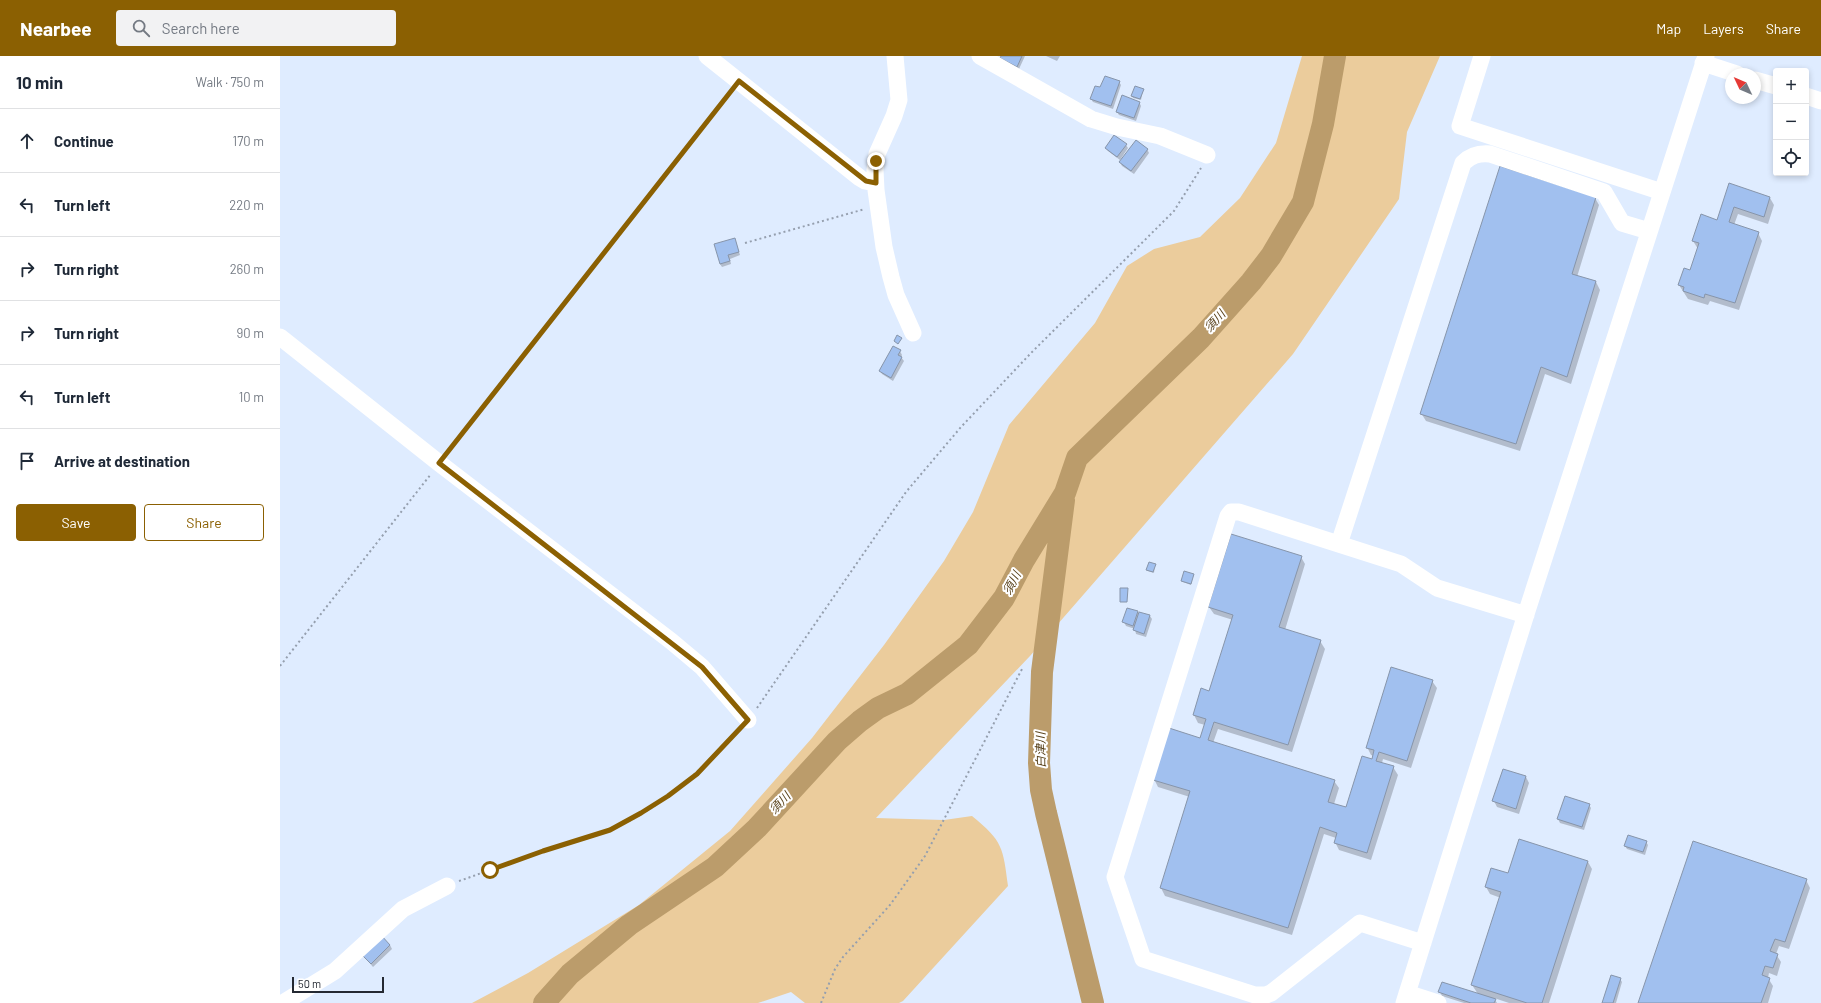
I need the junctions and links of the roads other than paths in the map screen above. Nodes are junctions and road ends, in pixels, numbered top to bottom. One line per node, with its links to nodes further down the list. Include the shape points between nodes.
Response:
1 (707, 56): 12 (street, via 860,178)
2 (895, 56): 12 (street, via 899,100 877,154)
3 (980, 56): 11 (street, via 1091,119 1160,136)
4 (1482, 56): 13 (street, via 1460,126)
5 (1704, 60): 6 (street); 13 (street)
6 (1725, 69)
7 (1761, 82): 8 (street)
8 (1773, 85)
9 (1809, 97): 10 (street)
10 (1821, 101)
11 (1207, 155)
12 (876, 183): 15 (street, via 877,205 891,277)
13 (1662, 192): 14 (street)
14 (1649, 232): 17 (street, via 1622,223 1604,192 1490,154 1469,157 1463,163); 18 (street)
15 (913, 333)
16 (280, 337): 19 (street, via 702,667)
17 (1339, 544): 18 (street, via 1401,564 1437,588); 21 (street, via 1239,512 1231,512 1228,516 1115,877 1143,959 1255,995 1271,993 1360,923)
18 (1526, 615): 21 (street)
19 (748, 720)
20 (447, 886): 23 (street, via 403,909 335,970)
21 (1423, 943): 22 (street)
22 (1406, 998): 24 (street)
23 (283, 1003)
24 (1438, 1003)

